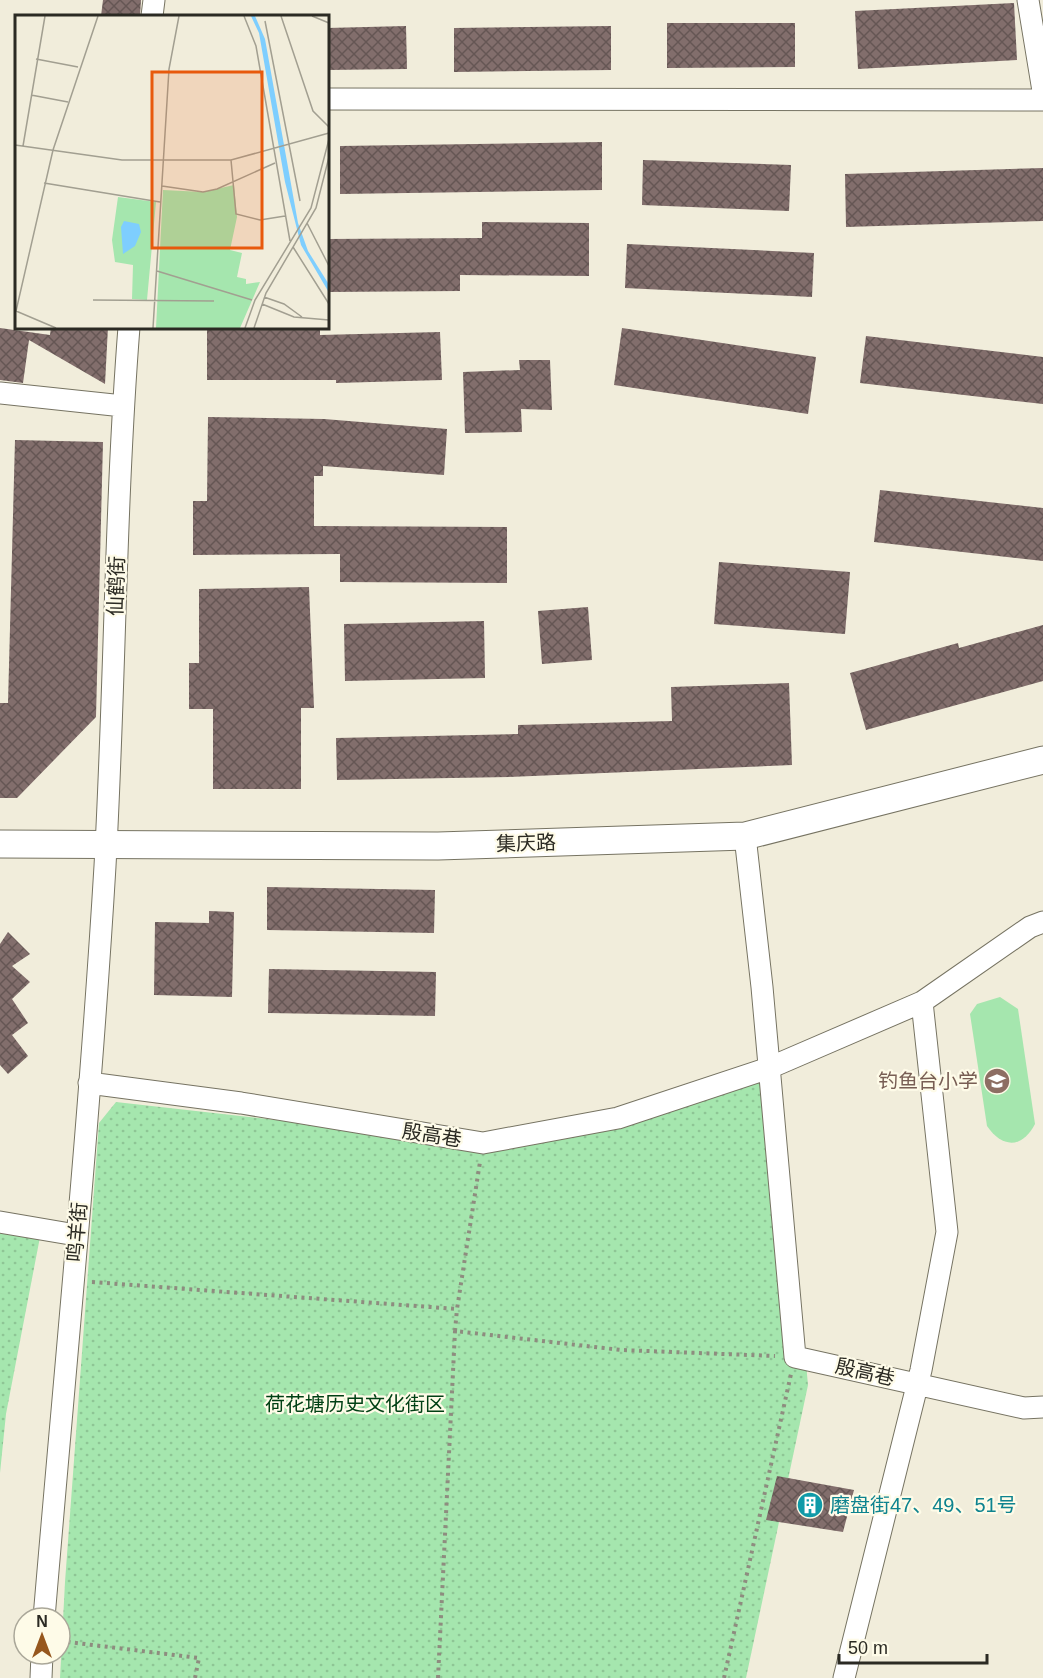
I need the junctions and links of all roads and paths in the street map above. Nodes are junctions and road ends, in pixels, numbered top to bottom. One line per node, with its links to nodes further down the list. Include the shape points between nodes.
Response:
1 (154, 0): 3 (street)
2 (1028, 0): 4 (street)
3 (152, 15)
4 (1043, 91)
5 (328, 99): 6 (street)
6 (1043, 100)
7 (129, 328): 9 (street, 仙鹤街)
8 (0, 393): 9 (street)
9 (123, 406): 13 (street, 仙鹤街)
10 (1043, 760): 11 (main road, 集庆路)
11 (745, 836): 13 (main road, 集庆路, via 438,846); 16 (street)
12 (0, 844): 13 (main road, 集庆路)
13 (106, 846): 17 (street, 鸣羊街)
14 (1043, 922): 15 (street, 殷高巷)
15 (922, 1002): 16 (street, 殷高巷); 25 (street, via 947,1232)
16 (769, 1068): 18 (street, 殷高巷, via 618,1118); 24 (street)
17 (89, 1083): 18 (street, 殷高巷, via 241,1103); 20 (street, 鸣羊街)
18 (483, 1143): 22 (path)
19 (0, 1222): 20 (street)
20 (76, 1235): 21 (street, 鸣羊街)
21 (72, 1281): 22 (path); 27 (street, 鸣羊街)
22 (457, 1309): 23 (path)
23 (455, 1331): 24 (path, via 621,1350); 30 (path)
24 (795, 1357): 25 (street, 殷高巷); 31 (path)
25 (918, 1384): 26 (street, 殷高巷, via 1024,1408); 32 (street)
26 (1043, 1407)
27 (45, 1606)
28 (72, 1642): 29 (path, via 198,1658)
29 (195, 1678)
30 (438, 1678)
31 (724, 1678)
32 (844, 1678)

